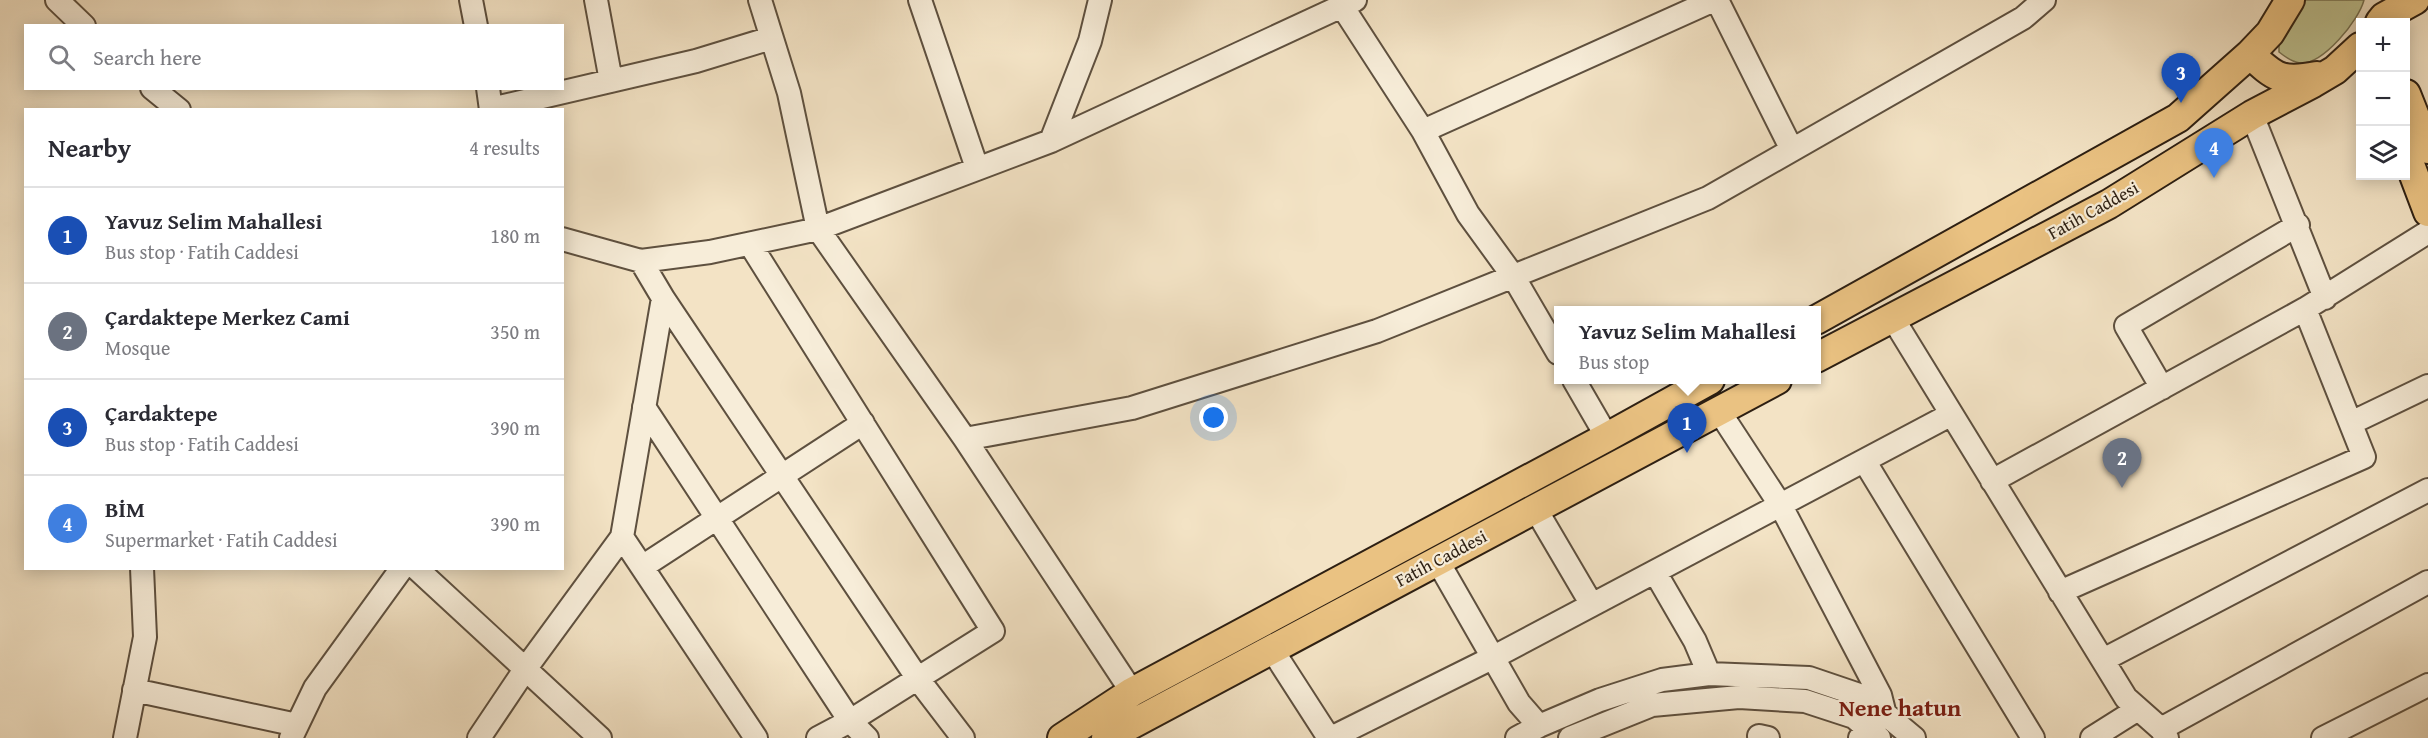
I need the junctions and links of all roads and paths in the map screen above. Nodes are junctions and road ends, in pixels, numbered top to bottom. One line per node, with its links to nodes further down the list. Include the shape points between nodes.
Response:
1 (57, 0): 13 (street)
2 (471, 0): 14 (street)
3 (596, 0): 18 (street)
4 (760, 0): 15 (street)
5 (920, 0): 31 (street)
6 (1100, 0): 27 (street, via 1090,41)
7 (1715, 0): 26 (street); 29 (street)
8 (2044, 0): 29 (street, via 2023,18)
9 (2290, 0): 16 (main road, via 2270,33)
10 (2415, 0): 12 (main road)
11 (1346, 2): 26 (street); 27 (street)
12 (2384, 15)
13 (82, 24)
14 (476, 24)
15 (771, 38): 18 (street); 34 (street, via 789,93)
16 (2250, 54): 17 (main road, via 2271,74 2291,80); 43 (main road, via 2178,118)
17 (2348, 67): 25 (main road, Fatih Caddesi)
18 (611, 81): 24 (street)
19 (154, 90): 22 (street)
20 (488, 90): 23 (street)
21 (2410, 104): 28 (main road)
22 (177, 108)
23 (491, 108)
24 (495, 108)
25 (2252, 116): 33 (street); 44 (main road, Fatih Caddesi, via 2109,204)
26 (1423, 131): 39 (street, via 1468,214)
27 (1051, 141): 31 (street)
28 (2428, 149)
29 (1792, 150): 39 (street, via 1708,198)
30 (2410, 165): 32 (main road)
31 (977, 168): 34 (street)
32 (2428, 212)
33 (2298, 225): 41 (street); 51 (street, via 2126,326)
34 (818, 229): 37 (street); 58 (street)
35 (2428, 232): 41 (street)
36 (564, 240): 38 (street)
37 (750, 244): 38 (street); 55 (street)
38 (640, 261): 40 (street)
39 (1513, 276): 45 (street); 58 (street, via 1377,331 1132,408)
40 (663, 298): 52 (street); 60 (street)
41 (2325, 298): 42 (street)
42 (2305, 309): 51 (street); 56 (street)
43 (1821, 317)
44 (1892, 317): 46 (main road, Fatih Caddesi); 54 (street)
45 (1554, 346)
46 (1821, 355)
47 (1576, 384): 57 (street)
48 (1703, 384): 57 (main road, Fatih Caddesi)
49 (1770, 384): 53 (main road, Fatih Caddesi)
50 (2428, 386): 56 (street)
51 (2162, 388): 61 (street)
52 (644, 407): 65 (street); 66 (street)
53 (1719, 411): 63 (street); 64 (main road, Fatih Caddesi)
54 (1950, 415): 59 (street); 61 (street)
55 (863, 423): 60 (street); 81 (street, via 993,631)
56 (2351, 423): 74 (street, via 2364,457)
57 (1607, 437): 84 (main road, Fatih Caddesi)
58 (964, 439): 84 (street)
59 (1865, 462): 63 (street); 107 (street)
60 (782, 476): 65 (street); 81 (street)
61 (1992, 481): 74 (street)
62 (2428, 490): 78 (street)
63 (1781, 506): 72 (street); 86 (street, via 1880,695)
64 (1535, 508): 67 (main road, Fatih Caddesi); 75 (street)
65 (717, 518): 68 (street); 88 (street)
66 (622, 537): 68 (street); 79 (street)
67 (1437, 560): 76 (main road, Fatih Caddesi); 77 (street)
68 (642, 567): 93 (street)
69 (142, 570): 83 (street, via 145,637)
70 (401, 570): 91 (street, via 315,688)
71 (418, 570): 79 (street)
72 (1655, 572): 75 (street); 80 (street, via 1695,641)
73 (2428, 582): 92 (street)
74 (2060, 592): 78 (street)
75 (1592, 605): 77 (street)
76 (1271, 648): 90 (main road, Fatih Caddesi); 104 (street)
77 (1492, 658): 89 (street, via 1519,703); 104 (street)
78 (2103, 660): 85 (street, via 2126,698)
79 (526, 668): 97 (street); 98 (street)
80 (1709, 674): 86 (street, via 1809,678 1865,697); 87 (street, via 1662,680)
81 (918, 679): 88 (street); 101 (street)
82 (2428, 685): 109 (street)
83 (134, 690): 91 (street); 96 (street)
84 (1132, 692): 102 (main road, Fatih Caddesi)
85 (2138, 709): 92 (street); 108 (street)
86 (1884, 711): 95 (street); 106 (street)
87 (1571, 712): 89 (street); 94 (street)
88 (850, 721): 99 (street); 100 (street)
89 (1539, 726): 105 (street)
90 (1137, 731): 103 (main road, Fatih Caddesi)
91 (294, 732)
92 (2164, 733)
93 (751, 736)
94 (1574, 736): 95 (street, via 1652,705 1739,697 1804,701 1854,717)
95 (1870, 736)
96 (125, 738)
97 (479, 738)
98 (600, 738)
99 (818, 738)
100 (867, 738)
101 (963, 738)
102 (1062, 738)
103 (1106, 738)
104 (1330, 738)
105 (1517, 738)
106 (1914, 738)
107 (2033, 738)
108 (2092, 738)
109 (2323, 738)

